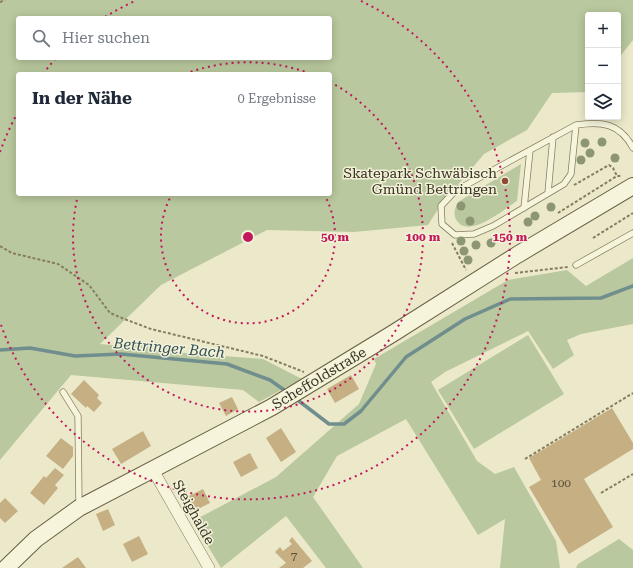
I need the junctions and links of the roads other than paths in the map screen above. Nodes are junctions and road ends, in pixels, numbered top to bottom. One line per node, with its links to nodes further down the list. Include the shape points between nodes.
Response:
1 (576, 125): 2 (lane); 3 (lane, via 594,122 617,129); 6 (lane, via 571,174 564,184)
2 (553, 137): 4 (lane); 6 (lane)
3 (633, 148)
4 (530, 150): 7 (lane); 7 (lane, via 455,192 441,206 442,224 455,235 474,234)
5 (633, 186): 11 (main road, Scheffoldstraße, via 517,255 303,389)
6 (548, 194): 7 (lane)
7 (524, 208)
8 (633, 233): 9 (lane)
9 (576, 266)
10 (63, 392): 12 (lane, via 78,416)
11 (153, 470): 12 (main road, Scheffoldstraße); 14 (street, Steighalde)
12 (79, 508): 13 (main road, Scheffoldstraße, via 36,539)
13 (6, 568)
14 (209, 568)

